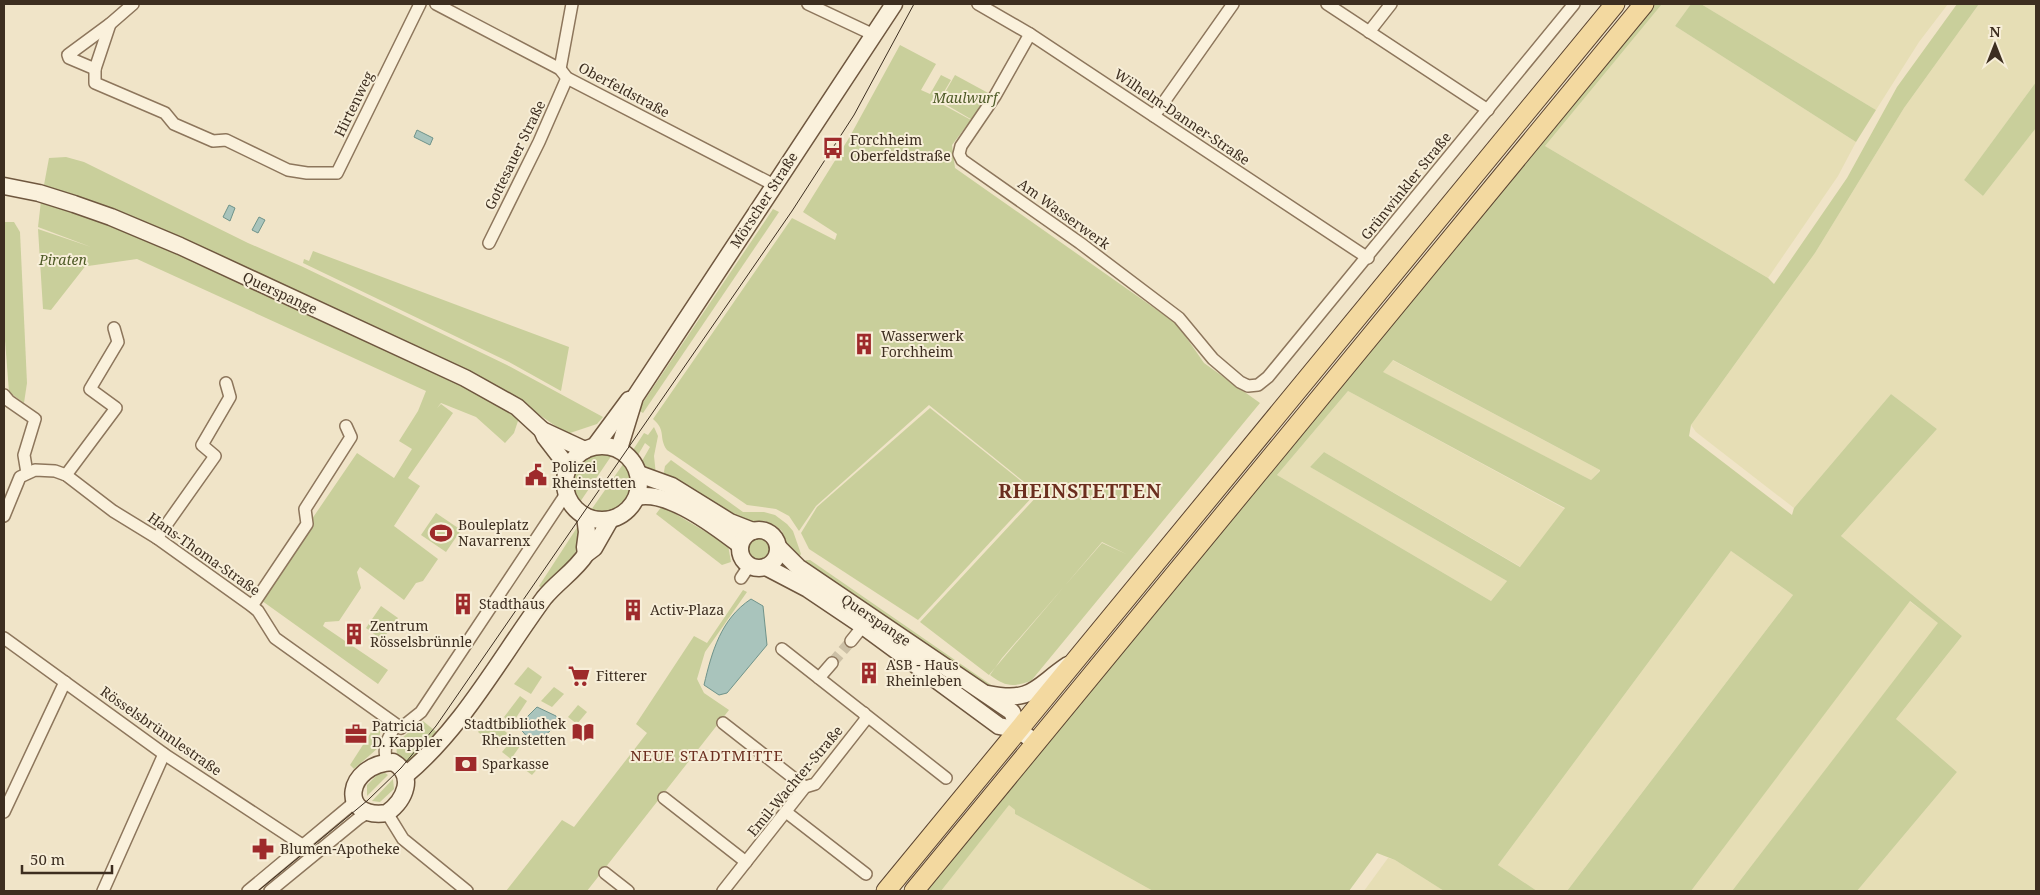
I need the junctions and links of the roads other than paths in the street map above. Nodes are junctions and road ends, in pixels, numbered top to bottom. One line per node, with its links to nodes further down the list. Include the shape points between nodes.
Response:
1 (133, 4): 14 (street)
2 (420, 4): 18 (street, Hirtenweg, via 337,173 288,170 226,140 205,138 174,124 165,113 95,83)
3 (436, 4): 19 (street, Oberfeldstraße)
4 (572, 4): 19 (street, Gottesauer Straße)
5 (808, 4): 17 (street)
6 (894, 4): 17 (main road, Mörscher Straße)
7 (978, 4): 16 (street, Wilhelm-Danner-Straße)
8 (1233, 4): 21 (street)
9 (1328, 4): 15 (street)
10 (1391, 4): 15 (street)
11 (1574, 4): 20 (street, Grünwinkler Straße)
12 (1615, 4): 55 (main road)
13 (1644, 4): 64 (main road)
14 (110, 24): 18 (street); 18 (street, via 68,55)
15 (1369, 32): 20 (street)
16 (1030, 34): 21 (street, Wilhelm-Danner-Straße); 28 (street, Am Wasserwerk, via 995,96 961,146 959,154 962,160 1179,318 1213,360 1240,382 1248,386)
17 (874, 35): 22 (main road, Mörscher Straße)
18 (95, 69)
19 (564, 74): 22 (street, Oberfeldstraße); 24 (street, Gottesauer Straße, via 539,142)
20 (1488, 110): 25 (street, Grünwinkler Straße)
21 (1154, 116): 25 (street, Wilhelm-Danner-Straße)
22 (774, 185): 30 (main road, Mörscher Straße)
23 (4, 186): 32 (main road, Querspange, via 74,204 180,246 472,381 517,407)
24 (489, 243)
25 (1368, 258): 28 (street, Grünwinkler Straße)
26 (114, 328): 38 (street, via 118,342 90,389 116,408)
27 (226, 383): 45 (street, via 230,396 202,445 215,456)
28 (1258, 385)
29 (4, 395): 36 (street, via 35,419 24,455)
30 (635, 397): 33 (main road, Mörscher Straße, via 627,400); 34 (main road, Mörscher Straße)
31 (346, 426): 50 (street, via 351,437 305,509 307,524)
32 (542, 430): 33 (main road, via 574,446); 35 (main road)
33 (590, 448): 34 (main road, via 607,446); 35 (main road)
34 (618, 449): 37 (main road, via 631,458)
35 (568, 467): 39 (main road)
36 (27, 473): 38 (street, Hans-Thoma-Straße, via 42,469); 41 (street, via 16,486)
37 (639, 474): 40 (main road); 44 (main road, via 672,486 730,522)
38 (66, 475): 45 (street, Hans-Thoma-Straße, via 113,511)
39 (566, 494): 42 (main road, via 574,508); 62 (street, via 421,712 401,728)
40 (637, 497): 43 (main road, via 628,510); 46 (main road, via 648,495 670,500)
41 (4, 516)
42 (585, 516): 43 (main road); 48 (main road)
43 (610, 520): 48 (main road, via 594,548)
44 (753, 531): 46 (main road); 47 (main road, via 772,535)
45 (157, 538): 50 (street, Hans-Thoma-Straße)
46 (740, 544): 49 (main road, via 745,572)
47 (778, 547): 49 (main road, via 775,559); 51 (main road, Querspange)
48 (586, 554): 67 (main road, via 546,596 447,734)
49 (766, 567): 51 (main road, Querspange)
50 (252, 606): 62 (street, Hans-Thoma-Straße, via 275,638)
51 (866, 621): 53 (street); 59 (main road, Querspange); 63 (main road, Querspange, via 999,726)
52 (4, 638): 58 (street, Rösselsbrünnlestraße)
53 (851, 641)
54 (782, 649): 57 (street)
55 (1080, 656): 59 (main road, via 1049,677 1036,691 1007,698); 63 (main road)
56 (832, 663): 57 (street)
57 (819, 678): 60 (street)
58 (65, 682): 65 (street, Rösselsbrünnlestraße); 72 (street)
59 (986, 694): 63 (main road, Querspange, via 1012,712)
60 (864, 713): 68 (street); 69 (street, Emil-Wachter-Straße, via 866,719 821,778)
61 (723, 723): 69 (street)
62 (396, 725): 66 (street, via 384,752)
63 (1019, 730): 64 (main road, Querspange); 86 (main road)
64 (1036, 743): 87 (main road)
65 (164, 754): 76 (street, Rösselsbrünnlestraße); 80 (street)
66 (387, 762): 67 (main road, via 399,765); 71 (main road, via 373,765 362,774 354,789)
67 (406, 775): 73 (main road, via 402,798)
68 (946, 778)
69 (805, 787): 74 (street, Emil-Wachter-Straße)
70 (664, 798): 77 (street)
71 (354, 800): 75 (main road); 76 (street)
72 (4, 812)
73 (387, 812): 75 (main road); 83 (street, via 403,839)
74 (786, 812): 77 (street, Emil-Wachter-Straße); 79 (street)
75 (368, 813): 82 (street)
76 (304, 846): 81 (street)
77 (746, 862): 85 (street, Emil-Wachter-Straße)
78 (605, 873): 84 (street)
79 (866, 874)
80 (103, 891)
81 (248, 891)
82 (270, 891)
83 (468, 891)
84 (628, 891)
85 (723, 891)
86 (886, 891)
87 (914, 891)

